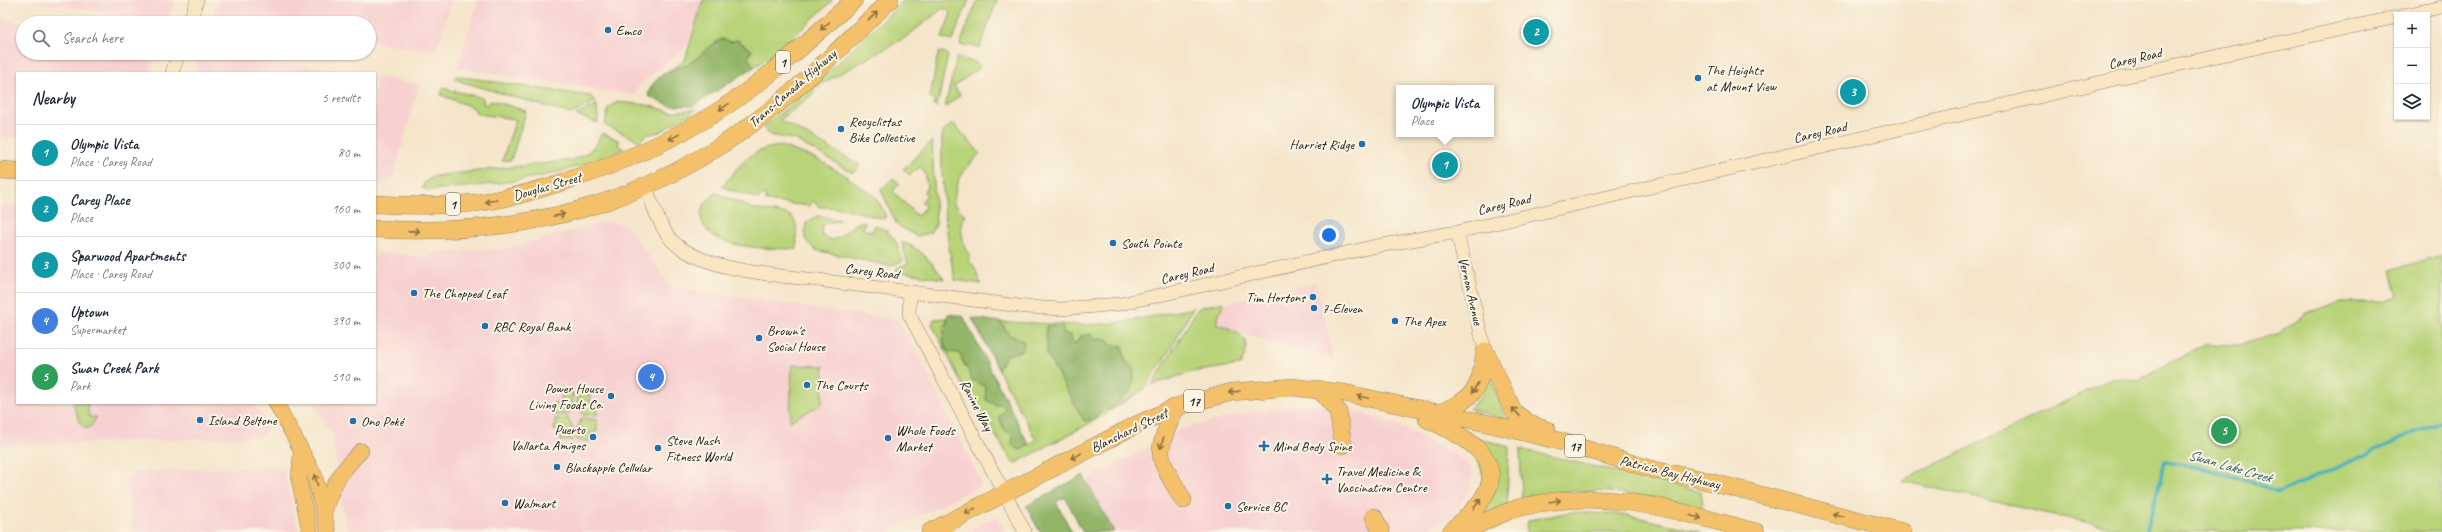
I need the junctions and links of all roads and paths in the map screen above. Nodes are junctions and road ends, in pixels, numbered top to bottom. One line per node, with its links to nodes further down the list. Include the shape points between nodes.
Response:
1 (197, 0): 6 (street)
2 (854, 0): 10 (highway, Trans-Canada Highway / 1, one-way to 10, via 770,73)
3 (890, 0): 11 (highway, Trans-Canada Highway / 1, one-way to 3, via 731,139 773,107)
4 (2442, 7): 5 (street)
5 (2418, 12)
6 (191, 16)
7 (2394, 18): 17 (street, Carey Road, via 2158,69)
8 (177, 60): 9 (street)
9 (172, 72)
10 (708, 118): 15 (highway, Douglas Street / 1, one-way to 15, via 616,165 530,193 476,203 432,206)
11 (686, 166): 14 (highway, Douglas Street / 1)
12 (0, 170): 13 (highway)
13 (16, 171)
14 (646, 188): 16 (highway, Douglas Street / 1, one-way to 14, via 444,230 498,227 564,214); 18 (street, Carey Road, via 670,238 686,251 704,260 774,274)
15 (376, 204)
16 (376, 229)
17 (1457, 232): 18 (street, Carey Road, via 1372,247 1120,304 1061,309); 19 (street, Vernon Avenue)
18 (916, 293): 29 (street, Ravine Way, via 909,314)
19 (1485, 351): 24 (highway, one-way to 24, via 1481,378 1474,392 1466,401); 28 (highway, one-way to 19, via 1530,424 1514,412)
20 (1319, 389): 22 (highway, Blanshard Street / 17, one-way to 20); 23 (highway, Blanshard Street / 17, one-way to 23, via 1262,388 1212,396); 25 (highway, via 1338,411)
21 (277, 404): 27 (main road)
22 (1401, 406): 24 (highway, Blanshard Street / 17); 36 (highway, one-way to 22, via 1478,505 1489,484 1490,468 1483,452 1462,436)
23 (1176, 407): 29 (highway, Blanshard Street / 17, one-way to 29); 30 (highway, one-way to 30, via 1161,443 1160,453 1162,463)
24 (1437, 414): 28 (highway, Patricia Bay Highway / 17, via 1563,442)
25 (1343, 445)
26 (361, 451): 31 (main road, via 340,473 332,486)
27 (301, 452): 31 (main road, one-way to 27, via 316,476); 32 (main road, via 299,480)
28 (1654, 470): 39 (highway, Patricia Bay Highway / 17, one-way to 28, via 1695,478)
29 (1005, 493): 34 (highway, Blanshard Street / 17, one-way to 34); 35 (street, Ravine Way)
30 (1183, 500)
31 (324, 513): 33 (main road)
32 (310, 532)
33 (328, 532)
34 (930, 532)
35 (1025, 532)
36 (1451, 532)
37 (1462, 532): 38 (highway, one-way to 38, via 1517,509 1563,500 1591,498 1618,499 1658,507)
38 (1756, 532)
39 (1903, 532)

